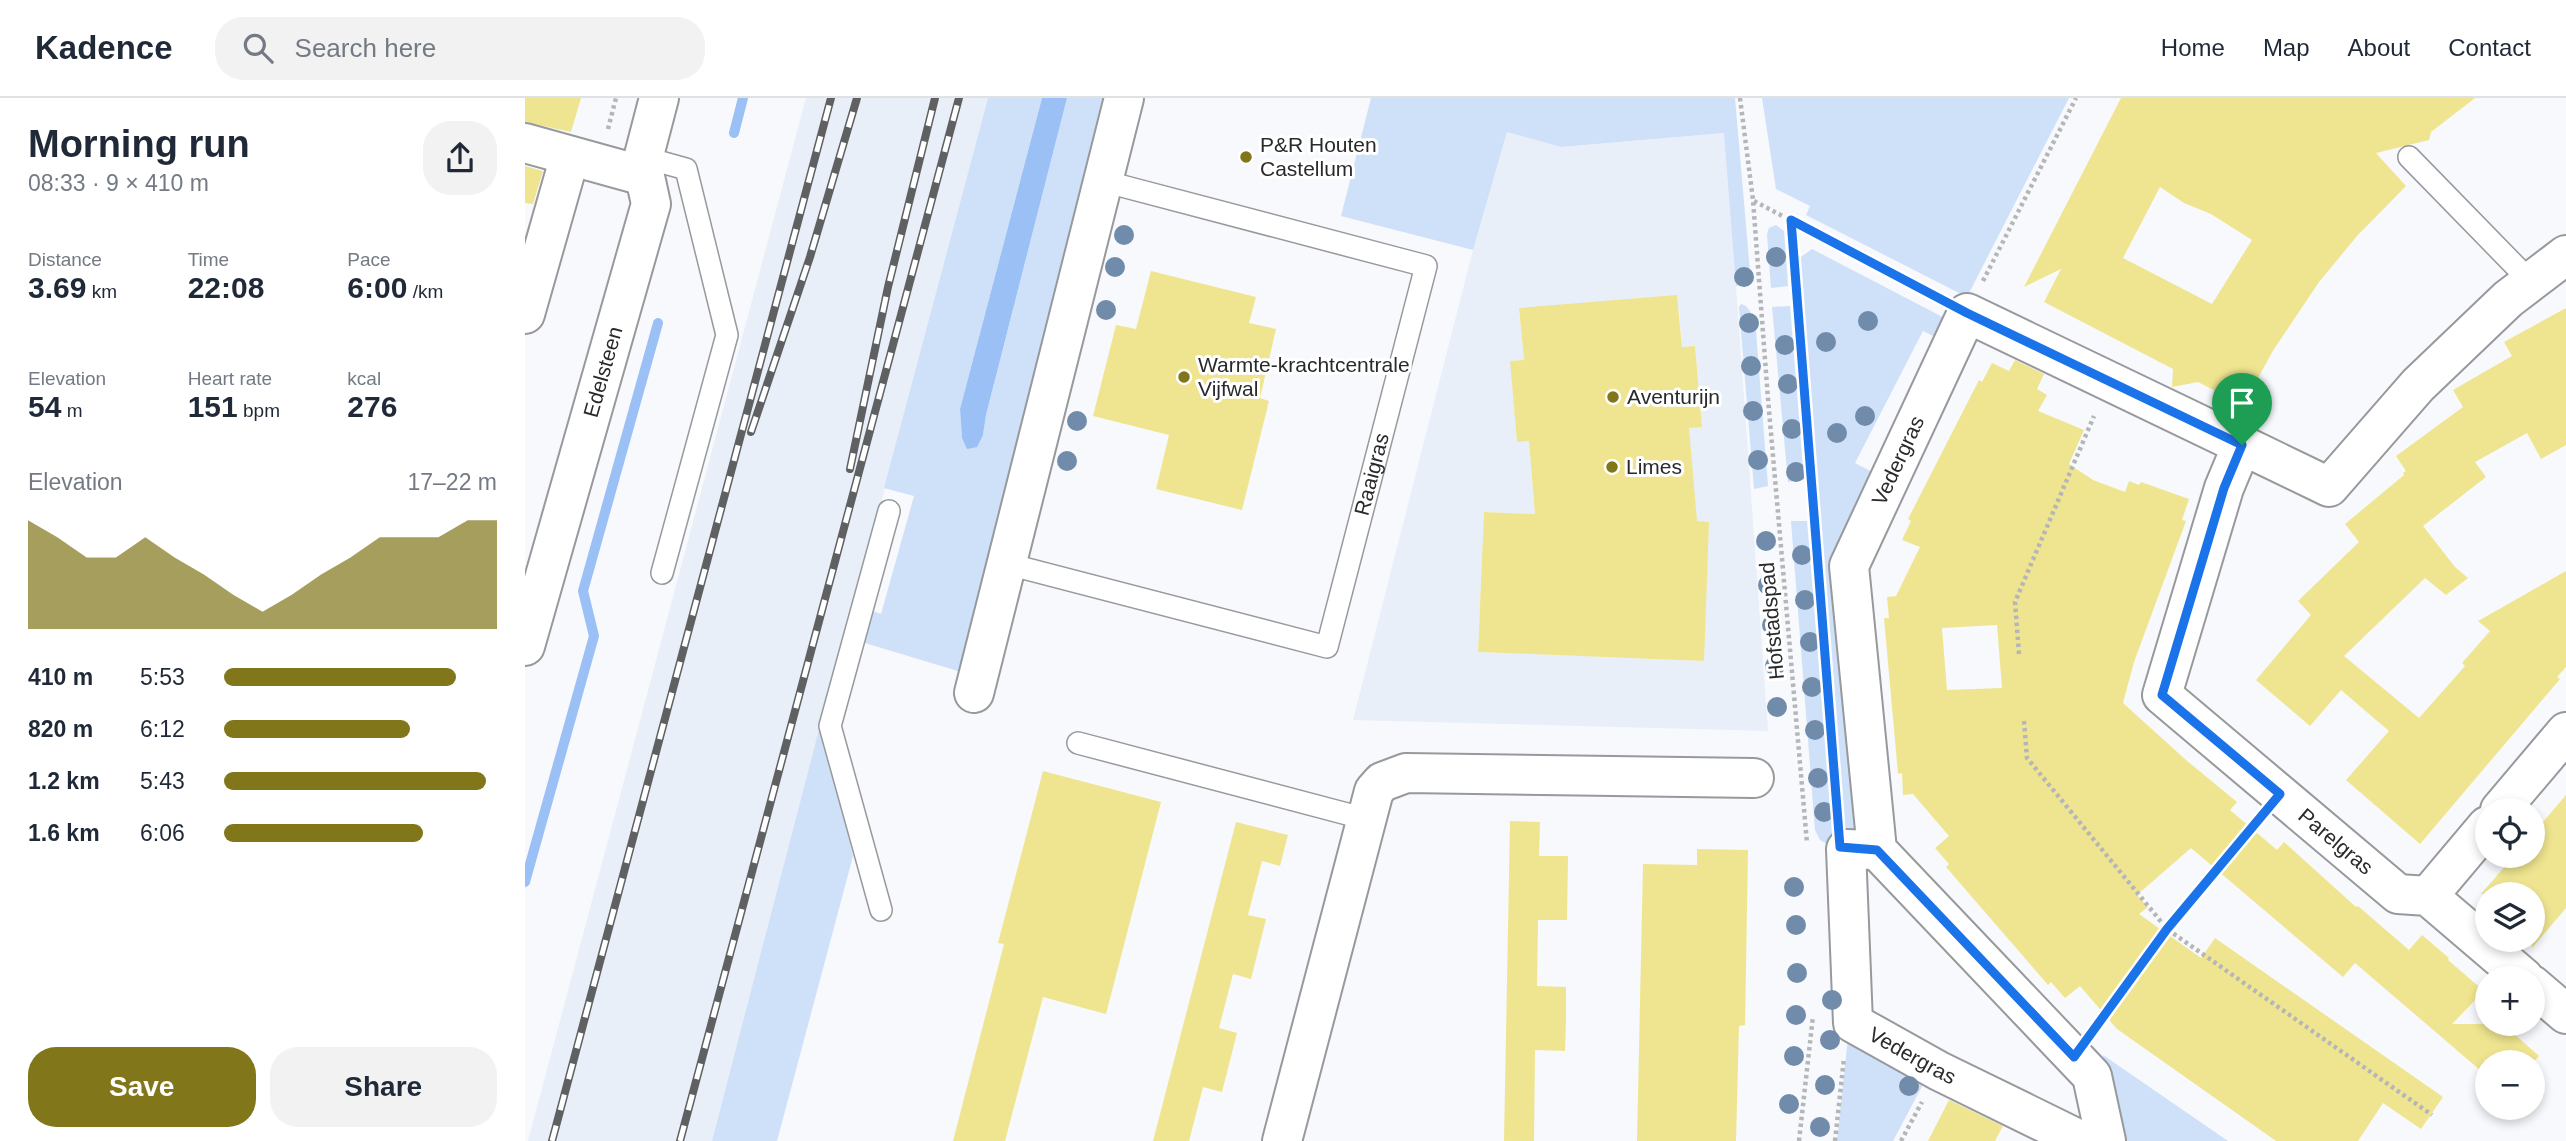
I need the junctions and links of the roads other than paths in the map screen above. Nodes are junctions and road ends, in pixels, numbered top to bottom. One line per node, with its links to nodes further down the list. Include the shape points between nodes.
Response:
1 (659, 98): 6 (street, Edelsteen)
2 (1124, 98): 7 (street)
3 (525, 143): 4 (street)
4 (570, 156): 6 (street); 10 (street)
5 (2409, 157): 9 (lane)
6 (643, 167): 13 (street, Edelsteen, via 651,204); 15 (lane, via 686,169 727,335)
7 (1103, 180): 14 (street); 14 (lane, Raaigras, via 1426,266 1327,647)
8 (2566, 254): 9 (street)
9 (2530, 281): 11 (street, via 2418,385 2329,486)
10 (525, 314)
11 (2242, 445): 24 (street, Vedergras, via 1967,313 1849,566); 25 (street, Parelgras, via 2224,488 2162,695 2398,894)
12 (889, 510): 26 (lane, via 830,726)
13 (539, 540): 16 (street, Edelsteen)
14 (1008, 564): 17 (street)
15 (662, 573)
16 (525, 646)
17 (974, 693)
18 (2566, 732): 21 (street)
19 (1078, 743): 22 (lane)
20 (1754, 778): 22 (street, via 1406,773 1382,782 1374,791)
21 (2510, 798)
22 (1366, 819): 30 (street)
23 (2475, 840): 25 (street)
24 (1877, 850): 31 (street, Vedergras, via 1846,849 1853,1023); 32 (street, via 2092,1076)
25 (2428, 896): 27 (street)
26 (881, 910)
27 (2510, 966)
28 (2545, 996): 29 (street)
29 (2566, 1014)
30 (1282, 1141)
31 (2082, 1141)
32 (2106, 1141)

